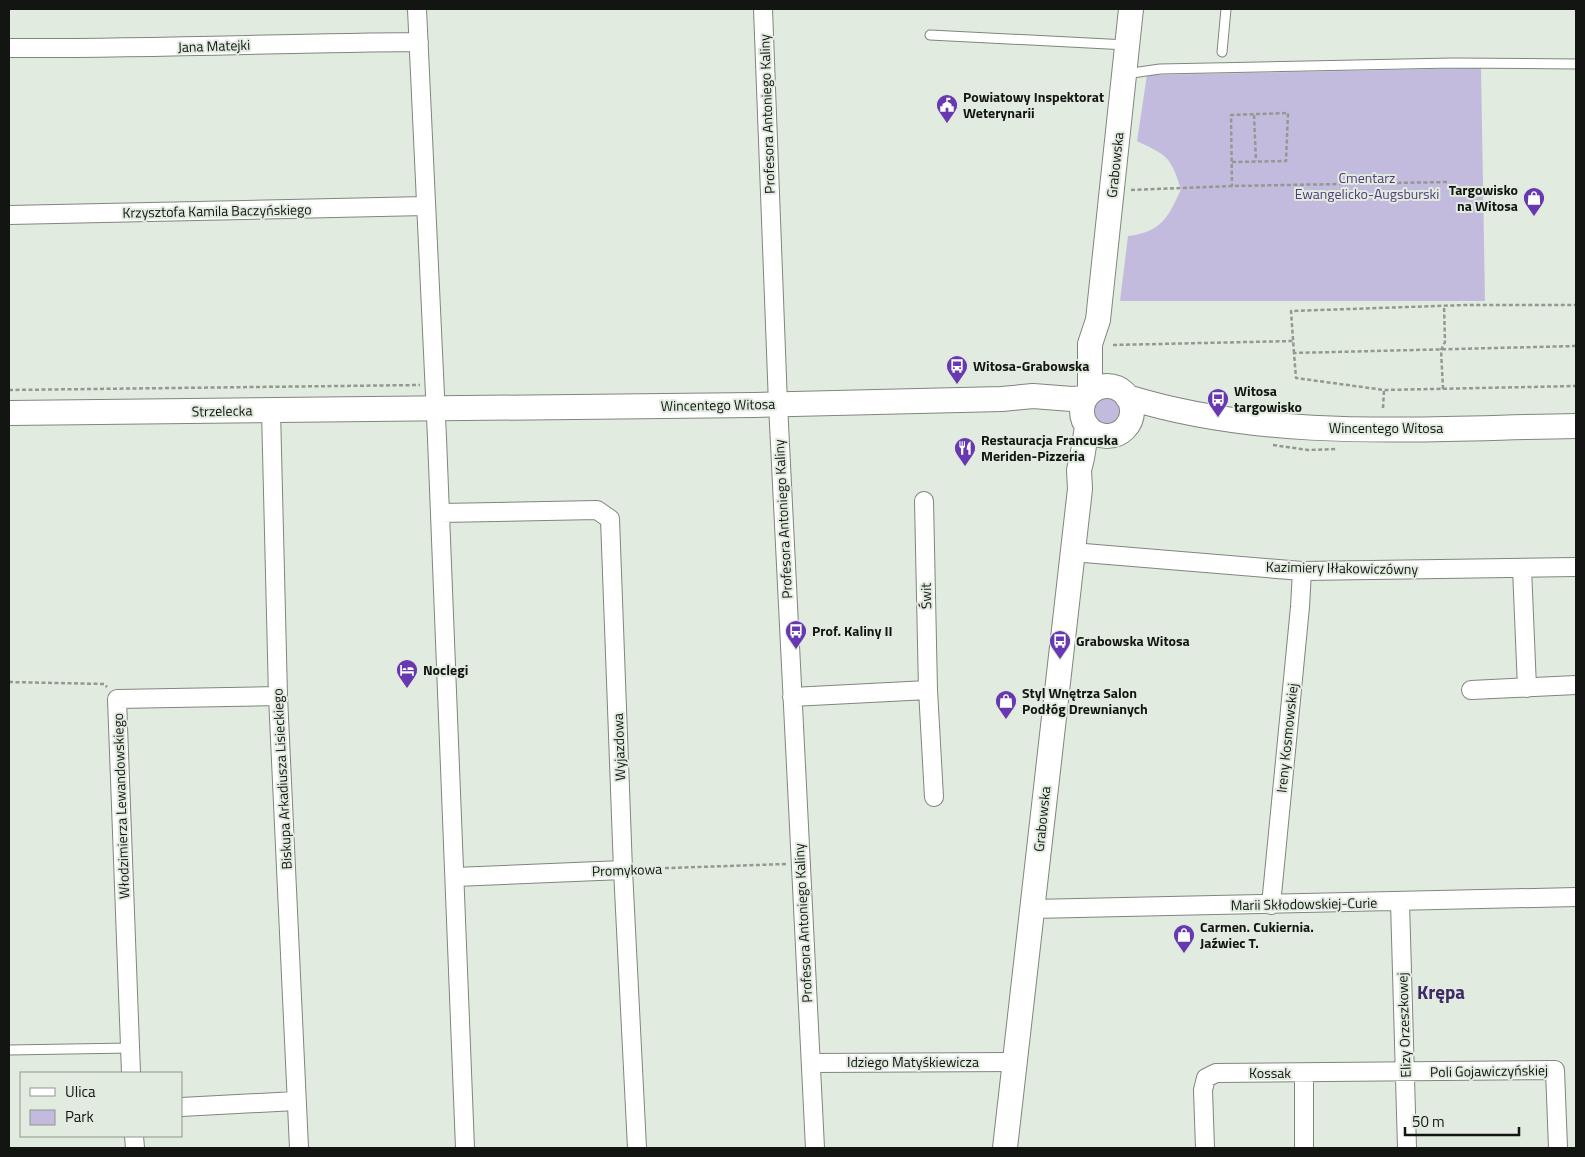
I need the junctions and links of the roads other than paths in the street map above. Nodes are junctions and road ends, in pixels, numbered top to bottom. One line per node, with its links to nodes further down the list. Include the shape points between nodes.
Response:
1 (417, 9): 6 (street)
2 (763, 9): 15 (street, Profesora Antoniego Kaliny)
3 (1131, 9): 7 (street, Grabowska)
4 (1226, 9): 9 (lane)
5 (930, 35): 7 (lane)
6 (419, 42): 8 (street, Jana Matejki); 12 (street)
7 (1128, 45): 11 (street, Grabowska)
8 (9, 48)
9 (1222, 52)
10 (1576, 64): 11 (lane, via 1452,63 1169,69)
11 (1125, 74): 14 (street, Grabowska, via 1098,320 1090,344)
12 (426, 206): 13 (street, Krzysztofa Kamila Baczyńskiego); 16 (street)
13 (9, 215)
14 (1097, 403): 15 (street, Wincentego Witosa, via 1033,396); 19 (street, Wincentego Witosa, via 1147,403); 21 (street, via 1096,434); 21 (street, via 1132,412); 22 (street, Grabowska, via 1079,470)
15 (778, 404): 16 (street, Wincentego Witosa); 34 (street, Profesora Antoniego Kaliny)
16 (435, 407): 17 (street, Strzelecka); 24 (street)
17 (271, 410): 18 (street, Strzelecka); 33 (street, Biskupa Arkadiusza Lisieckiego)
18 (9, 413)
19 (1198, 415): 20 (street, Wincentego Witosa, via 1296,428); 21 (street, Wincentego Witosa, via 1146,422)
20 (1576, 426)
21 (1118, 431): 22 (street, Grabowska)
22 (1080, 489): 25 (street, Grabowska)
23 (924, 501): 31 (street, Świt)
24 (440, 513): 36 (street, Wyjazdowa, via 597,510 610,519); 37 (street)
25 (1072, 552): 28 (street, Kazimiery Iłłakowiczówny); 41 (street, Grabowska)
26 (1576, 567): 27 (street, Kazimiery Iłłakowiczówny)
27 (1522, 568): 28 (street, Kazimiery Iłłakowiczówny); 30 (street)
28 (1302, 571): 40 (street, Ireny Kosmowskiej)
29 (1576, 685): 30 (street)
30 (1527, 688): 32 (street)
31 (928, 690): 34 (street); 35 (street, Świt)
32 (1471, 690)
33 (278, 696): 42 (street, Włodzimierza Lewandowskiego, via 117,700); 49 (street, Biskupa Arkadiusza Lisieckiego)
34 (792, 697): 45 (street, Profesora Antoniego Kaliny)
35 (934, 797)
36 (623, 870): 37 (street, Promykowa); 53 (street, Wyjazdowa)
37 (455, 877): 52 (street)
38 (1576, 898): 39 (street, Marii Skłodowskiej-Curie)
39 (1400, 902): 40 (street, Marii Skłodowskiej-Curie); 47 (street, Elizy Orzeszkowej)
40 (1271, 905): 41 (street, Marii Skłodowskiej-Curie)
41 (1032, 909): 44 (street, Grabowska)
42 (130, 1048): 43 (lane); 46 (street, Włodzimierza Lewandowskiego)
43 (9, 1050)
44 (1015, 1062): 45 (street, Idziego Matyśkiewicza); 55 (street, Grabowska)
45 (812, 1063): 54 (street, Profesora Antoniego Kaliny)
46 (132, 1072)
47 (1405, 1072): 48 (street, Kossak); 58 (street, Elizy Orzeszkowej); 59 (street, Poli Gojawiczyńskiej, via 1555,1070)
48 (1304, 1073): 56 (street, Kossak, via 1216,1073 1206,1078 1203,1090); 57 (street)
49 (296, 1101): 50 (street); 51 (street, Biskupa Arkadiusza Lisieckiego)
50 (182, 1107)
51 (299, 1148)
52 (465, 1148)
53 (637, 1148)
54 (815, 1148)
55 (1005, 1148)
56 (1205, 1148)
57 (1304, 1148)
58 (1407, 1148)
59 (1558, 1148)

